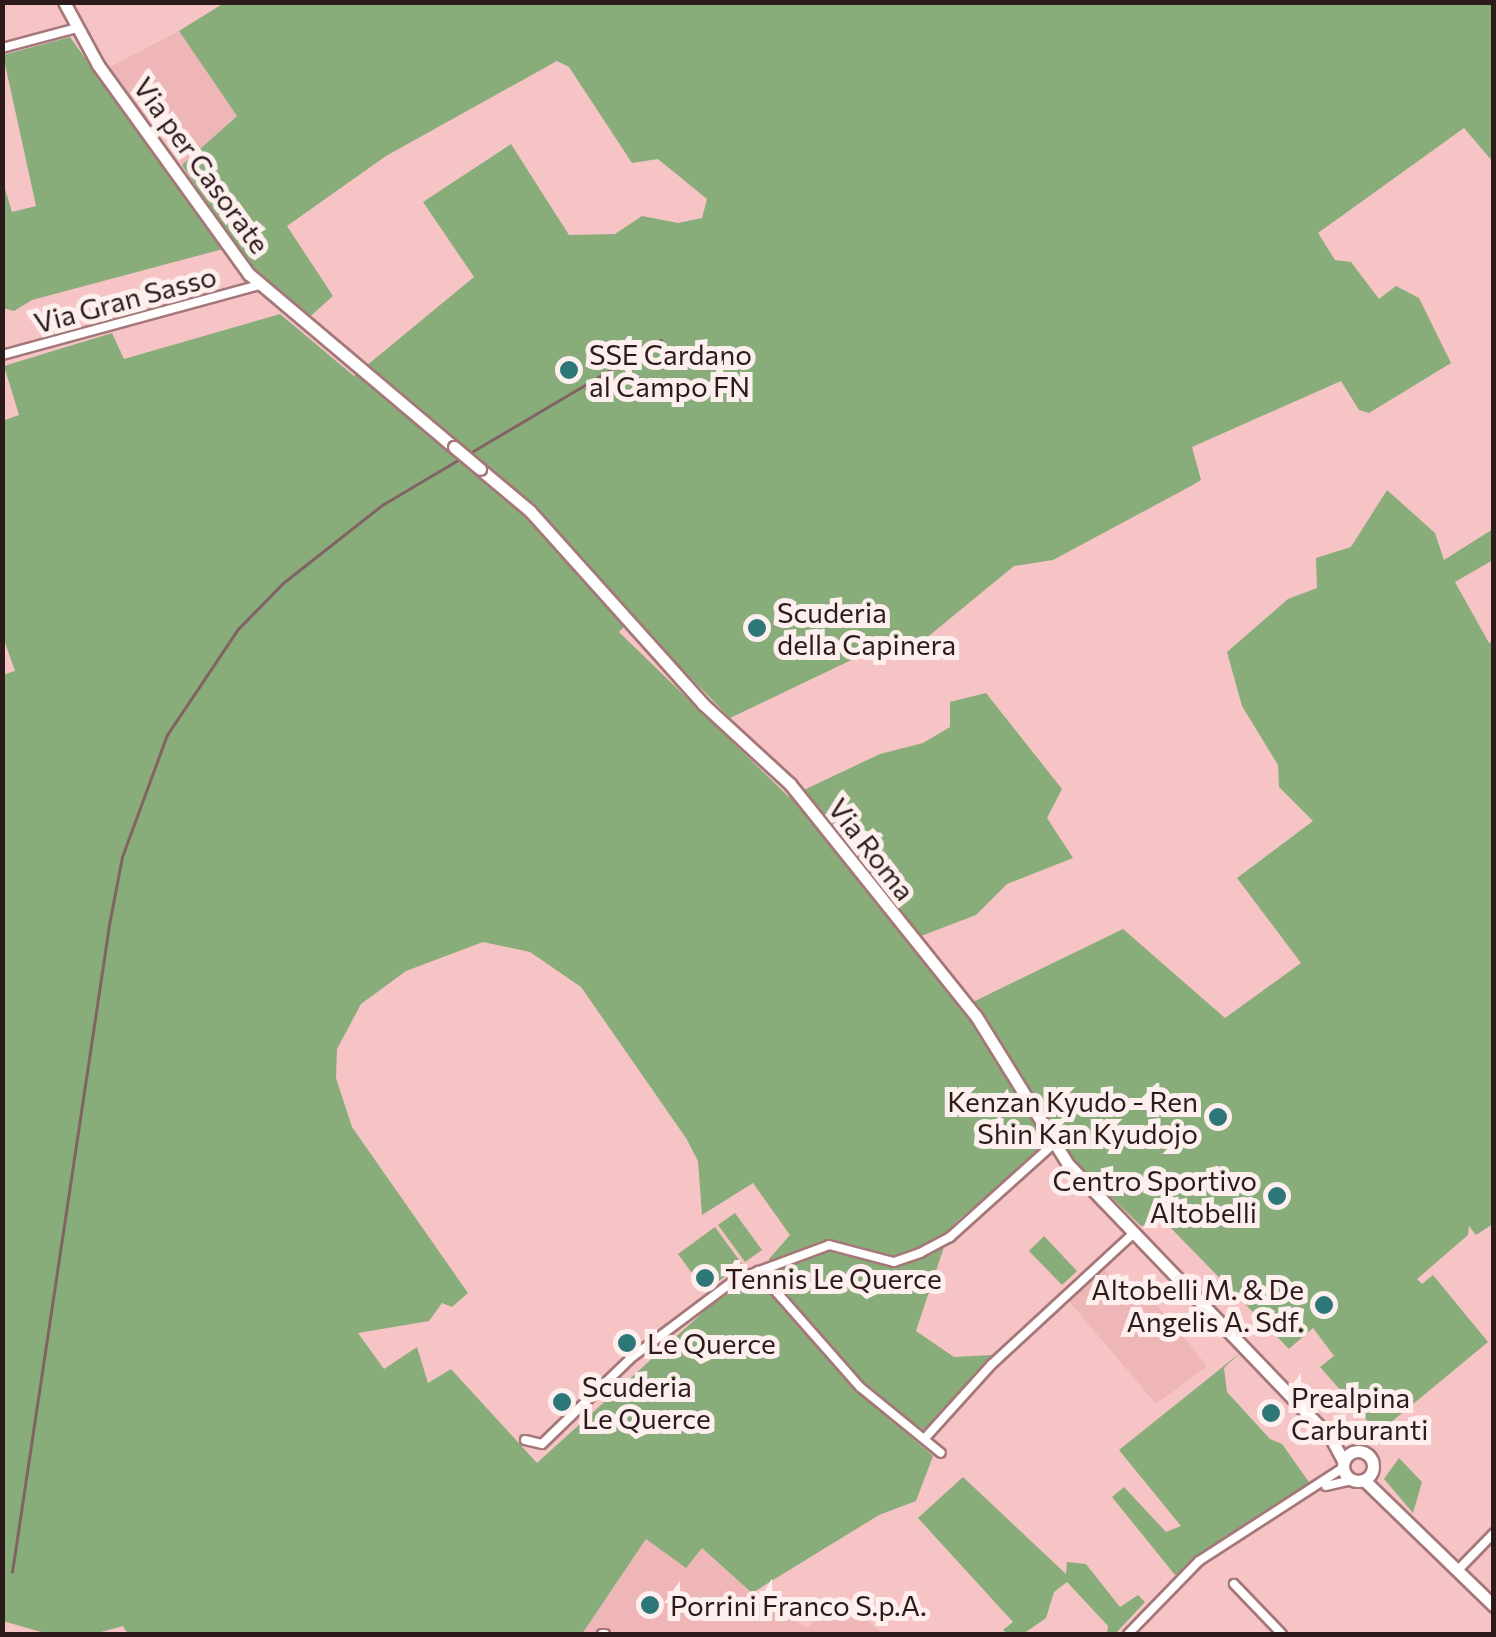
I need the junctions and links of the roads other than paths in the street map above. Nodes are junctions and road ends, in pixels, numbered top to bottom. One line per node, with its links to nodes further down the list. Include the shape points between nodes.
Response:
1 (64, 2): 2 (street, Via per Casorate)
2 (77, 28): 3 (street); 4 (street, Via per Casorate)
3 (2, 48)
4 (259, 285): 5 (street, Via per Casorate); 6 (street, Via Gran Sasso)
5 (322, 338): 7 (street, Via Roma, bridge, via 530,512 703,704 790,784 976,1016)
6 (2, 355)
7 (1052, 1144): 8 (street, Via Roma); 9 (street, via 950,1237 920,1254 894,1262 829,1244)
8 (1134, 1233): 10 (street, via 992,1364); 11 (street, Via Roma)
9 (758, 1270): 10 (street, via 860,1387); 12 (street, via 631,1358 542,1444)
10 (926, 1437): 14 (street)
11 (1330, 1438): 13 (street, Via Roma); 15 (street, Via Roma)
12 (525, 1440)
13 (1359, 1451): 15 (street); 16 (street, Via Roma)
14 (941, 1453)
15 (1344, 1465): 17 (street, Via Roma); 18 (street)
16 (1373, 1469): 17 (street); 19 (street, Via Roma)
17 (1359, 1480): 18 (street); 19 (street, Via Roma)
18 (1322, 1487): 24 (street, via 1199,1561)
19 (1387, 1496): 21 (street, Via Roma)
20 (1494, 1533): 21 (street)
21 (1459, 1569): 23 (street, Via Roma)
22 (1234, 1584): 25 (street)
23 (1494, 1606)
24 (1131, 1634)
25 (1282, 1634)

